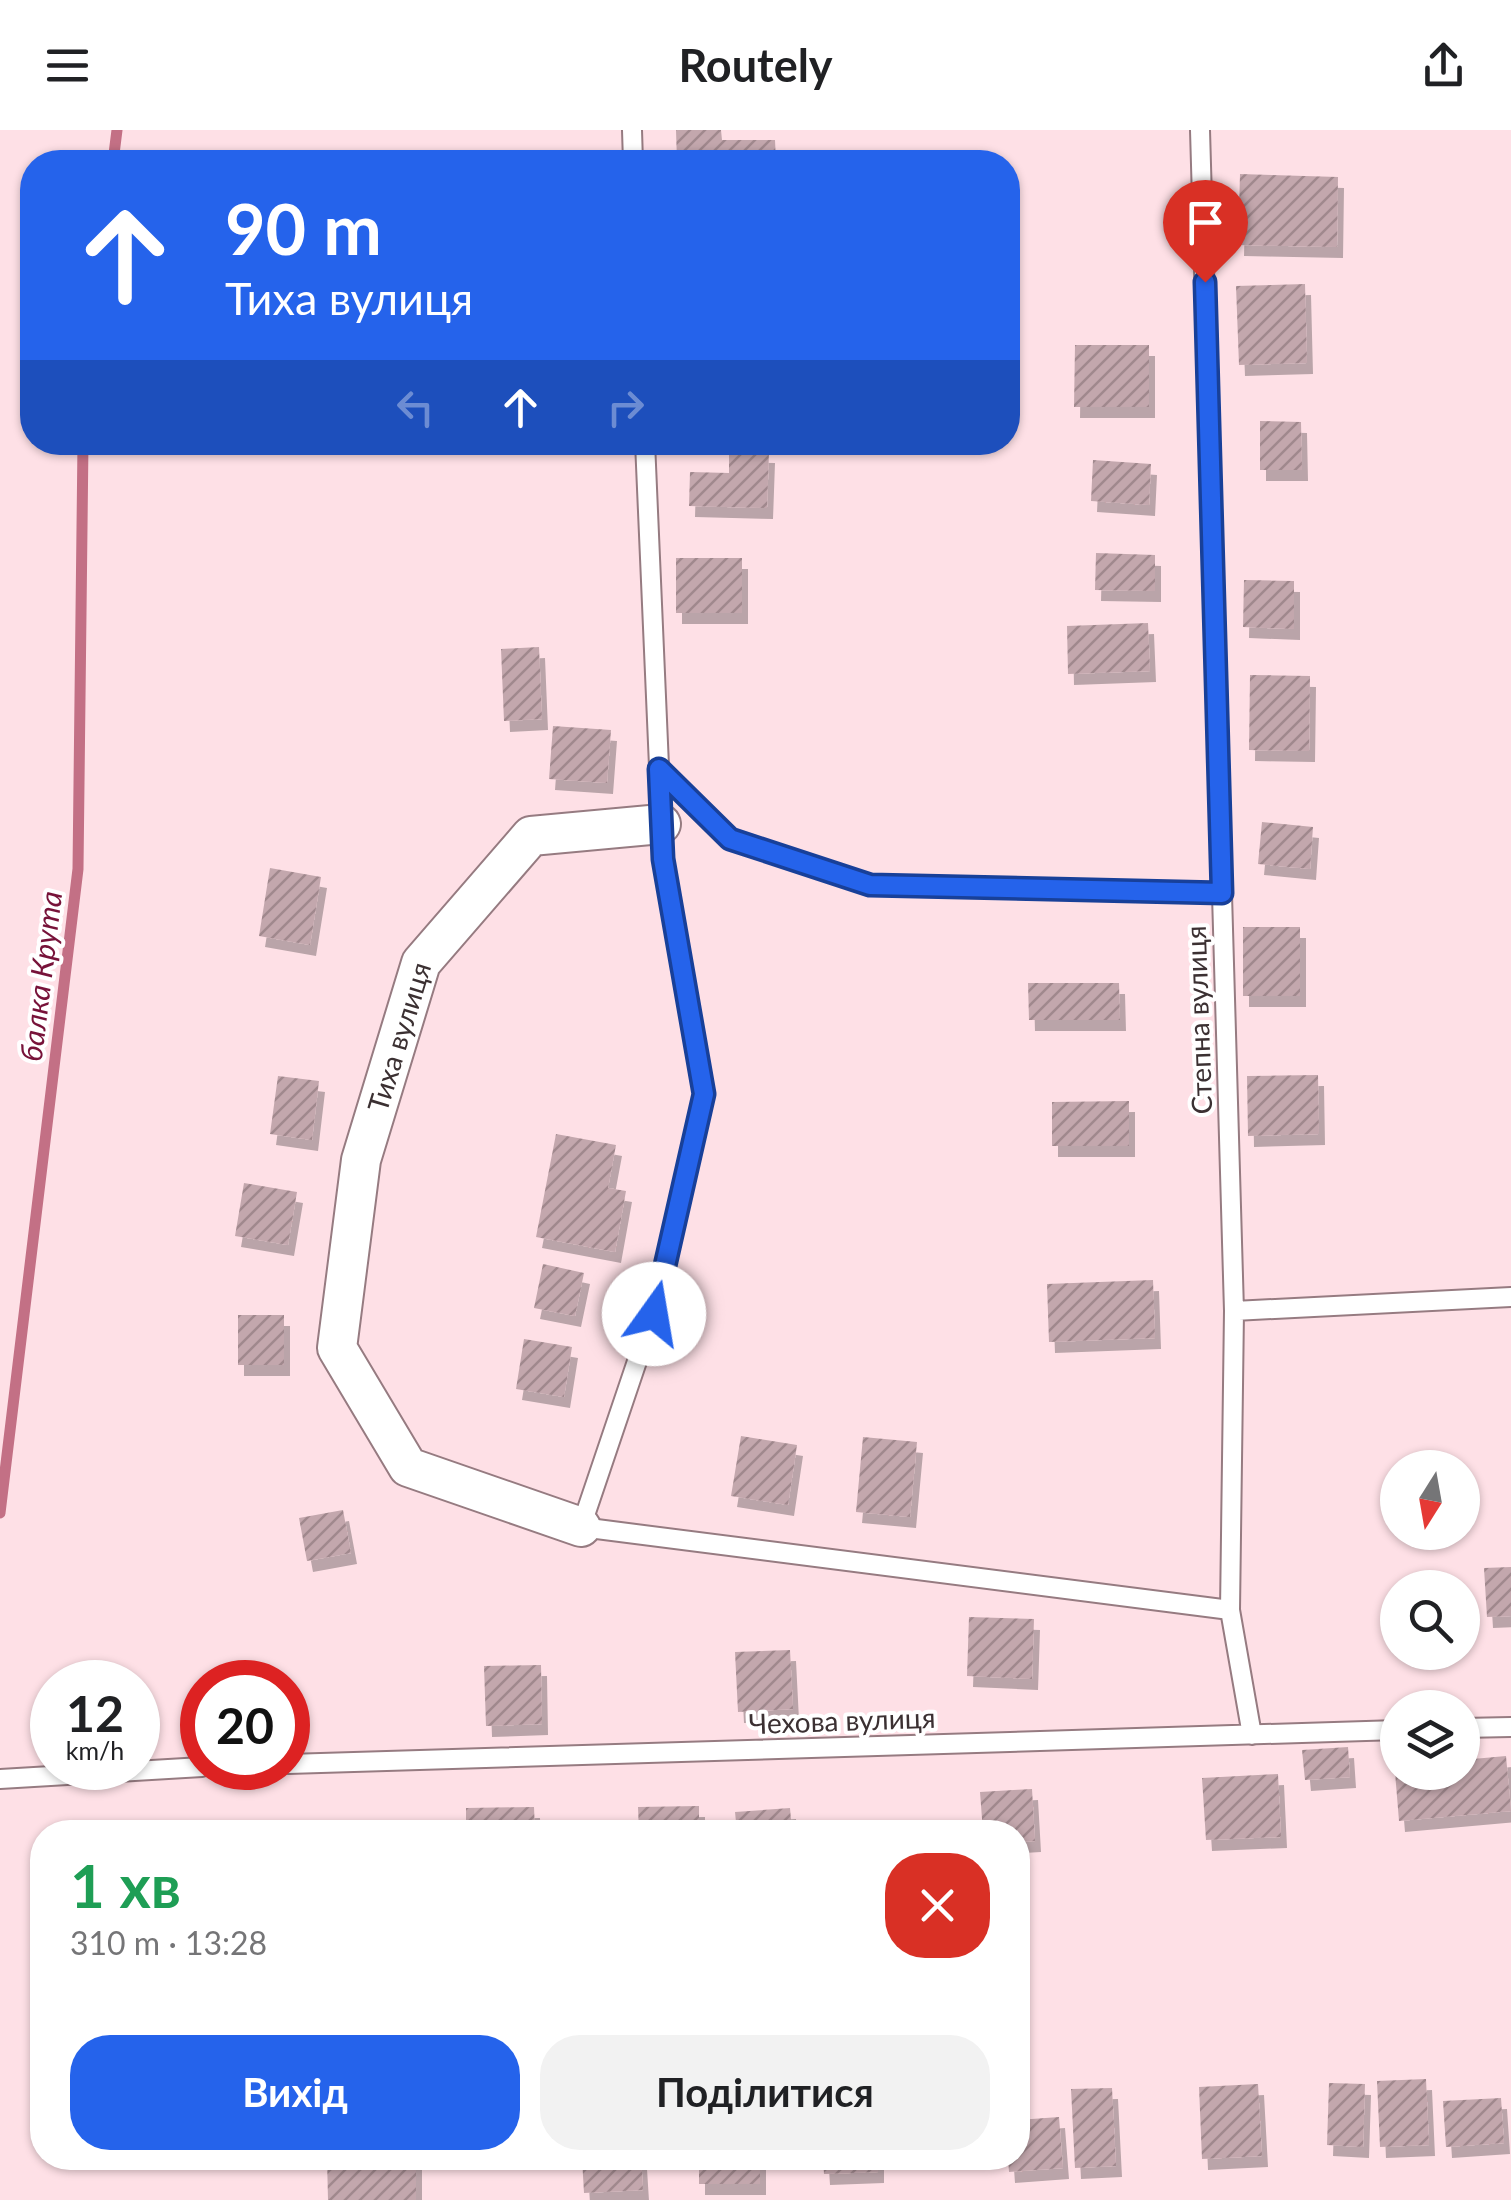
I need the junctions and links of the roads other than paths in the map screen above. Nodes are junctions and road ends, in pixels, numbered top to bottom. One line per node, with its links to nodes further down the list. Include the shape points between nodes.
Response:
1 (1200, 130): 5 (lane, Степна вулиця)
2 (646, 455): 3 (lane)
3 (659, 769): 4 (lane); 5 (lane, via 730,839 870,885)
4 (661, 824): 8 (lane, via 704,1094 654,1314); 8 (street, Тиха вулиця, via 531,836 421,962 362,1160 337,1348 408,1468)
5 (1222, 893): 7 (lane, Степна вулиця)
6 (1511, 1297): 7 (lane)
7 (1234, 1312): 9 (lane, Степна вулиця)
8 (581, 1527): 9 (lane)
9 (1230, 1610): 13 (lane, Степна вулиця)
10 (1511, 1727): 11 (lane)
11 (1480, 1728)
12 (1380, 1730): 13 (lane, Чехова вулиця)
13 (1252, 1734): 14 (lane, Чехова вулиця)
14 (310, 1763)
15 (180, 1768): 16 (lane)
16 (0, 1779)

